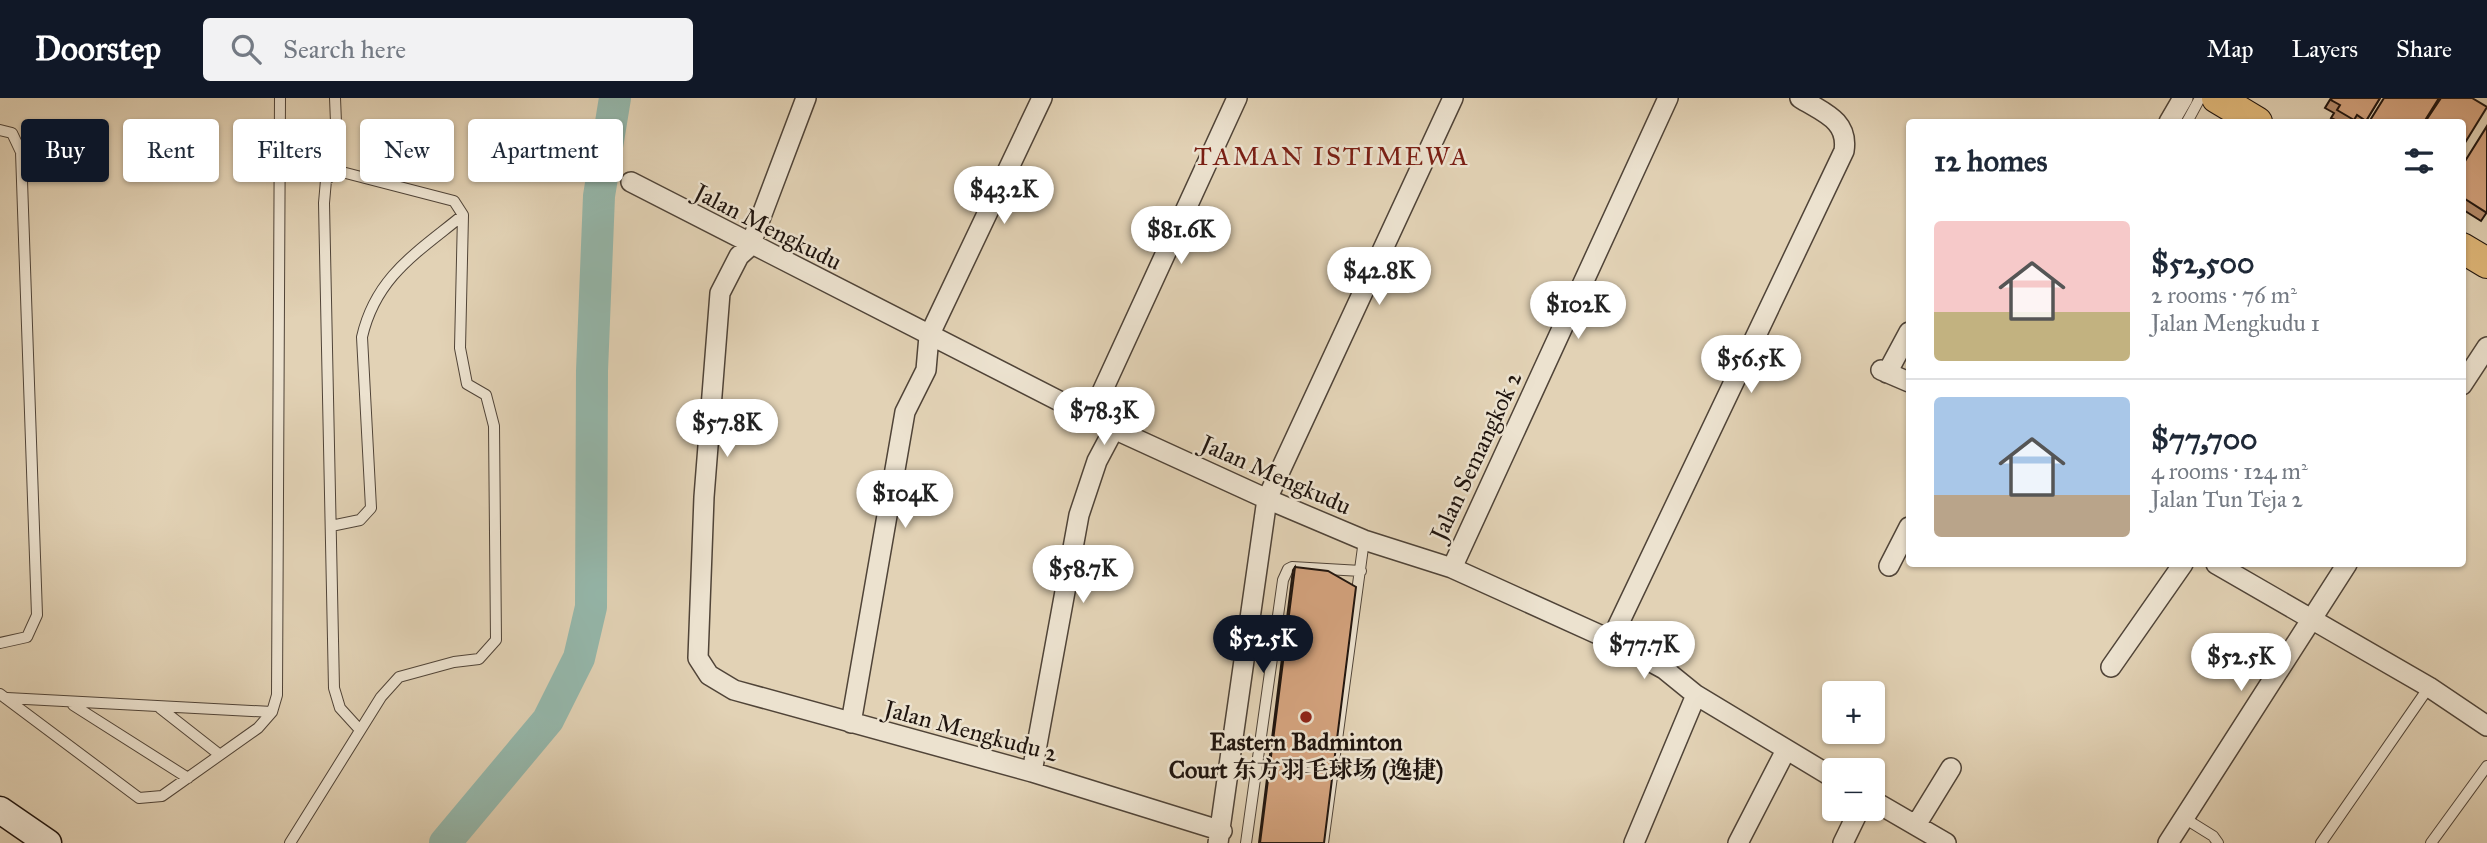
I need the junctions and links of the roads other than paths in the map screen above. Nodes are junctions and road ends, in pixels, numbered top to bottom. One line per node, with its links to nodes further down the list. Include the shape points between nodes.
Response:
1 (279, 98): 50 (lane, via 277,695)
2 (335, 98): 12 (lane)
3 (806, 98): 21 (street)
4 (1042, 98): 24 (street)
5 (1237, 98): 29 (street)
6 (1453, 98): 31 (street)
7 (1668, 98): 39 (street, Jalan Semangkok 2)
8 (1800, 98): 42 (street, via 1839,122 1846,138 1841,161)
9 (2183, 98): 13 (street)
10 (2200, 98): 14 (lane)
11 (2217, 98): 15 (main road)
12 (336, 119)
13 (2171, 119)
14 (2189, 119)
15 (2252, 119)
16 (0, 130): 43 (lane, via 12,133 21,152 37,615 27,637)
17 (346, 172): 20 (lane, via 454,201)
18 (326, 182): 32 (lane)
19 (631, 182): 21 (street, Jalan Mengkudu)
20 (463, 215): 32 (lane, via 393,272 366,317 362,337 371,508 360,520); 53 (lane, via 460,348 467,384 486,395 494,426 496,640 479,659 399,677)
21 (750, 246): 24 (street, Jalan Mengkudu); 51 (street, Jalan Mengkudu 2, via 739,256 720,293 704,498 698,658 709,675 734,690)
22 (2466, 250): 23 (main road)
23 (2487, 263)
24 (929, 336): 29 (street, Jalan Mengkudu); 51 (street, via 926,370 905,412)
25 (1906, 337): 28 (street, via 1884,371)
26 (2487, 347): 27 (street)
27 (2466, 379)
28 (1906, 382)
29 (1090, 418): 30 (street, Jalan Mengkudu)
30 (1114, 429): 31 (street, Jalan Mengkudu); 59 (street, via 1097,461 1079,515)
31 (1267, 499): 34 (street, Jalan Mengkudu); 66 (street)
32 (331, 526): 53 (lane, via 334,688 340,708)
33 (1906, 533): 35 (street)
34 (1364, 540): 39 (street, Jalan Mengkudu); 40 (lane)
35 (1889, 566)
36 (2181, 567): 44 (street)
37 (2221, 567): 41 (street)
38 (2345, 567): 41 (street)
39 (1452, 568): 42 (street, Jalan Mengkudu)
40 (1361, 571): 69 (lane, via 1292,567 1283,580); 70 (lane)
41 (2313, 618): 45 (street); 63 (street)
42 (1611, 640): 46 (street, Jalan Mengkudu, via 1664,669)
43 (0, 643)
44 (2111, 667)
45 (2429, 687): 52 (street); 77 (lane)
46 (1696, 695): 54 (street, Jalan Mengkudu); 71 (street)
47 (3, 696): 48 (lane); 60 (lane, via 139,798 162,796)
48 (72, 704): 49 (lane); 60 (lane)
49 (160, 708): 50 (lane); 55 (lane)
50 (271, 712): 55 (lane, via 258,729)
51 (851, 723): 59 (street, Jalan Mengkudu 2)
52 (2487, 726)
53 (360, 730): 68 (lane)
54 (1786, 750): 58 (street, Jalan Mengkudu); 72 (street)
55 (220, 755): 60 (lane)
56 (2487, 766): 78 (lane)
57 (1951, 768): 65 (street)
58 (1822, 771)
59 (1032, 772): 66 (street, Jalan Mengkudu 2)
60 (188, 778)
61 (1885, 807): 65 (street)
62 (0, 810): 67 (street)
63 (2184, 818): 75 (street); 76 (lane)
64 (1854, 821): 73 (street)
65 (1916, 825): 74 (street)
66 (1220, 837)
67 (48, 843)
68 (290, 843)
69 (1246, 843)
70 (1324, 843)
71 (1634, 843)
72 (1738, 843)
73 (1843, 843)
74 (1946, 843)
75 (2168, 843)
76 (2218, 843)
77 (2321, 843)
78 (2431, 843)

